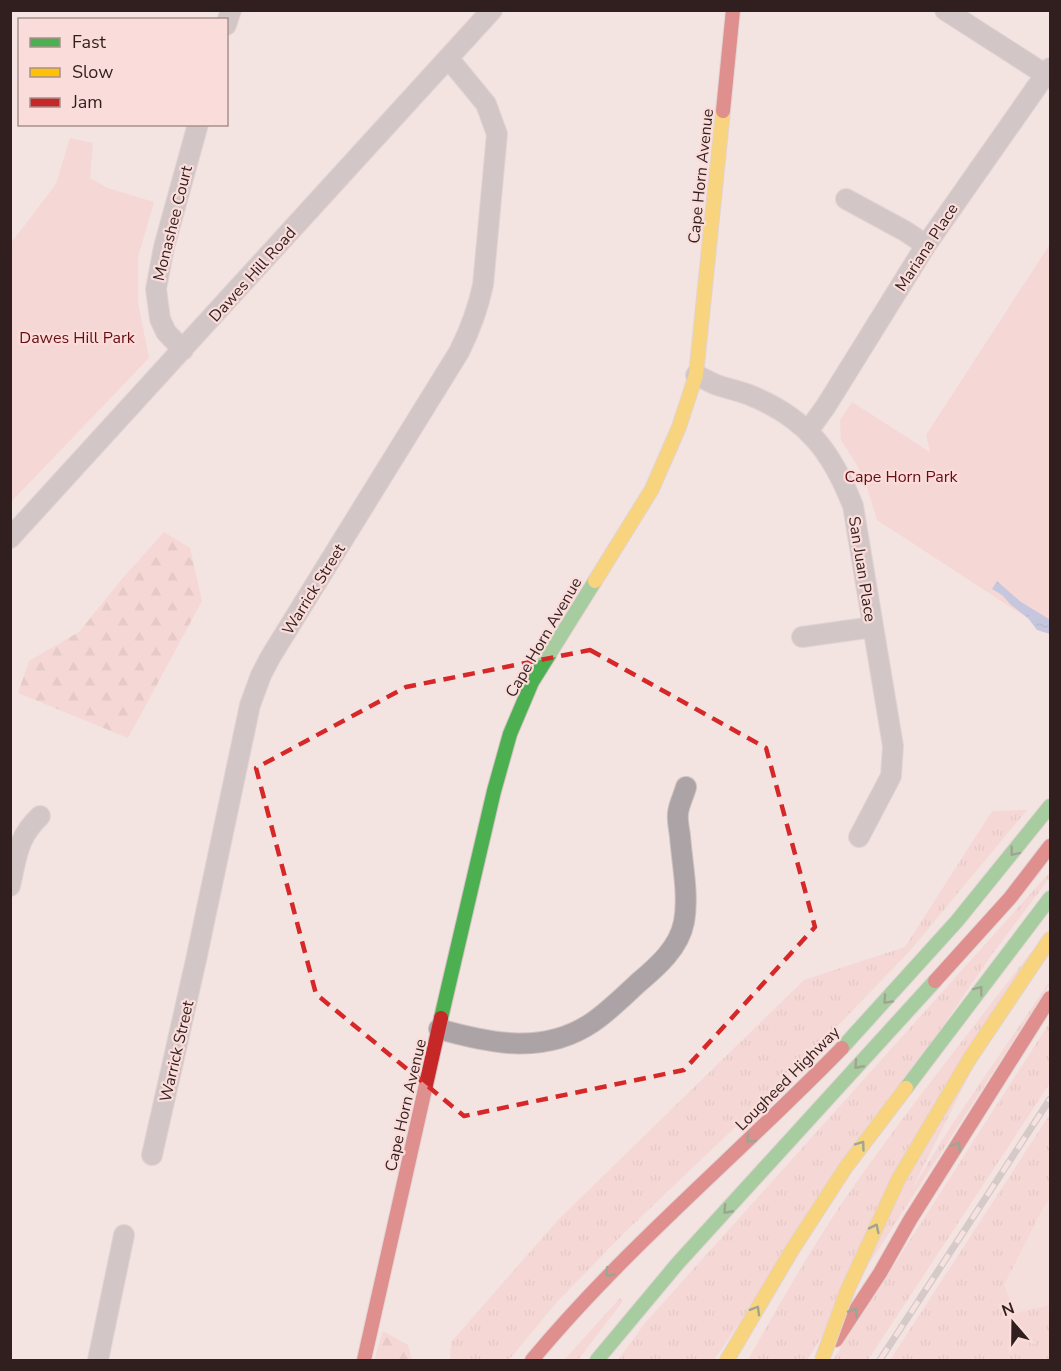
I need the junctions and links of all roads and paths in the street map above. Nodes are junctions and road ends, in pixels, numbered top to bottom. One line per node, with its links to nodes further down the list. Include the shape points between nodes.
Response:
1 (492, 10): 4 (street, Dawes Hill Road)
2 (733, 10): 10 (main road, Cape Horn Avenue)
3 (945, 10): 5 (street)
4 (448, 59): 9 (street, Dawes Hill Road); 26 (street, Warrick Street, via 486,104 497,134 478,307 459,352 271,656 255,689)
5 (1048, 71): 8 (street, Mariana Place)
6 (197, 126): 9 (street, Monashee Court, via 156,289 160,319)
7 (846, 199): 8 (street)
8 (926, 245): 11 (street, Mariana Place)
9 (183, 350): 12 (street, Dawes Hill Road)
10 (696, 375): 11 (street, San Juan Place, via 753,396); 25 (main road, Cape Horn Avenue, via 652,489 523,700 502,762)
11 (808, 431): 13 (street, San Juan Place, via 838,471 852,506)
12 (10, 538)
13 (873, 627): 14 (street); 18 (street, San Juan Place, via 893,756 891,776)
14 (802, 637)
15 (686, 787): 25 (street, via 678,813 685,920 674,946 656,968 594,1022 553,1041 517,1045)
16 (1050, 806): 31 (main road, Lougheed Highway, one-way to 31, via 950,930 862,1027 624,1259)
17 (40, 816): 20 (street, via 21,841)
18 (859, 837)
19 (1050, 846): 32 (main road, one-way to 32, via 1010,898 678,1263)
20 (10, 886)
21 (1050, 898): 33 (main road, one-way to 21, via 846,1167)
22 (1050, 939): 27 (main road, via 970,1058)
23 (1050, 959): 27 (main road)
24 (1050, 998): 34 (main road, one-way to 24)
25 (439, 1029): 30 (main road, Cape Horn Avenue)
26 (152, 1155)
27 (907, 1163): 34 (main road, one-way to 27, bridge, via 858,1263)
28 (124, 1235): 29 (street)
29 (98, 1360)
30 (364, 1360)
31 (532, 1360)
32 (597, 1360)
33 (727, 1360)
34 (822, 1360)

